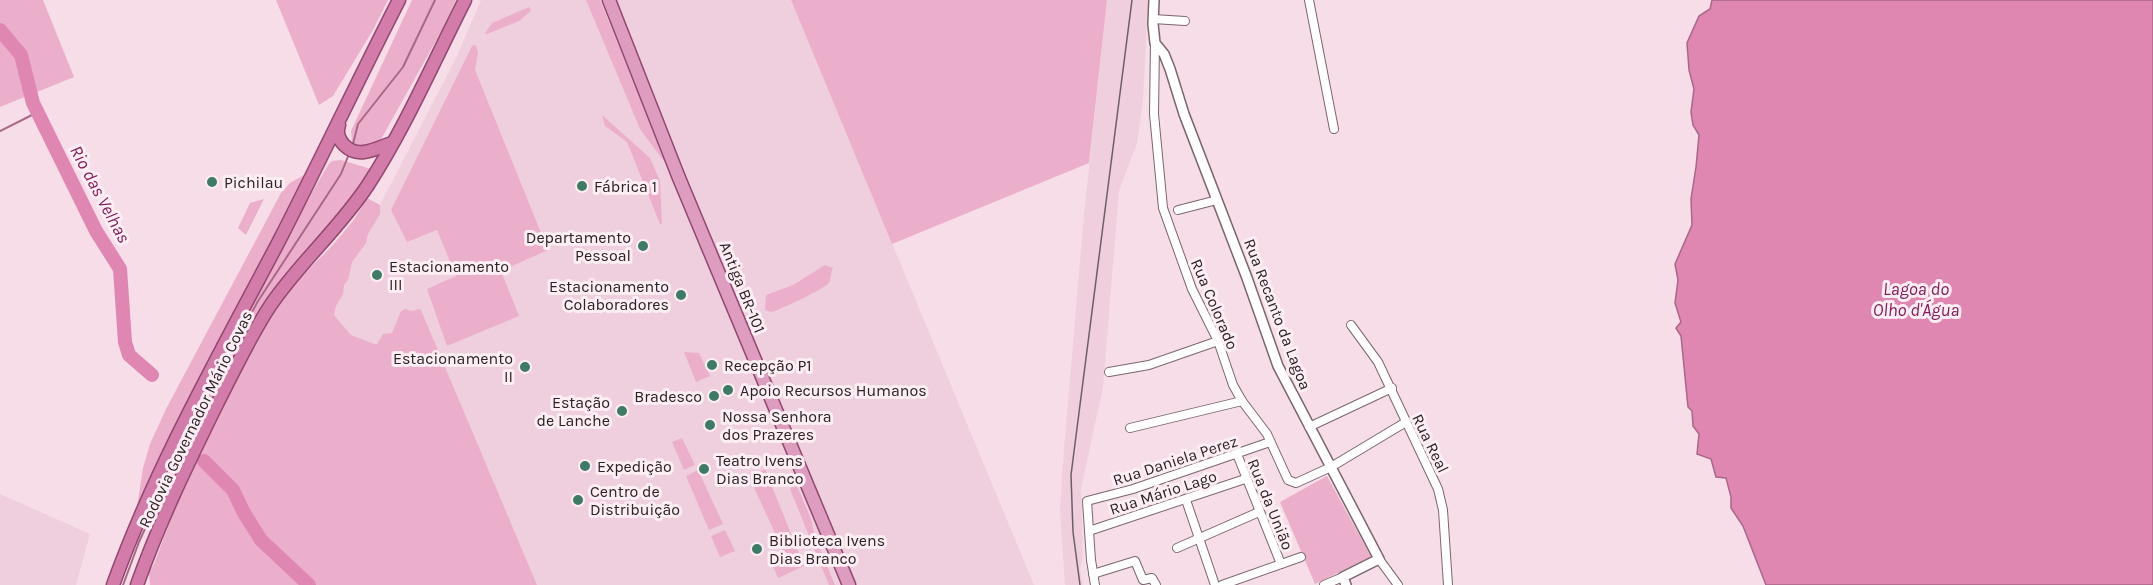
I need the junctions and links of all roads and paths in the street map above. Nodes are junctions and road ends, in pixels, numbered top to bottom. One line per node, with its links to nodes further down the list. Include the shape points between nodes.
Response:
1 (399, 0): 9 (highway, Rodovia Governador Mário Covas)
2 (465, 0): 11 (highway, Rodovia Governador Mário Covas)
3 (609, 0): 38 (main road, Antiga BR-101)
4 (1154, 0): 6 (street)
5 (1309, 0): 10 (street)
6 (1153, 19): 7 (street); 8 (street)
7 (1185, 21)
8 (1155, 42): 12 (street, Rua Recanto da Lagoa, via 1167,62); 15 (street, Rua Colorado, via 1154,114 1161,200 1192,289)
9 (340, 121): 11 (highway, via 337,129 341,142 356,152); 36 (highway, Rodovia Governador Mário Covas, via 170,453)
10 (1334, 129)
11 (392, 143): 37 (highway, Rodovia Governador Mário Covas, via 353,206 281,291 258,326 182,475)
12 (1217, 200): 13 (street); 20 (street, Rua Recanto da Lagoa, via 1275,358)
13 (1178, 210)
14 (1351, 325): 17 (street, Rua Real, via 1375,356)
15 (1218, 341): 16 (street, via 1149,365); 18 (street, Rua Colorado)
16 (1109, 372)
17 (1392, 388): 19 (street, Rua Real); 20 (street)
18 (1242, 401): 21 (street); 22 (street, Rua Colorado)
19 (1406, 422): 24 (street); 45 (street, Rua Real, via 1438,489)
20 (1309, 427): 24 (street, Rua Recanto da Lagoa)
21 (1130, 428)
22 (1270, 442): 23 (street, Rua Daniela Perez); 24 (street, Rua Colorado, via 1290,482 1296,483)
23 (1237, 454): 25 (street, Rua da União); 28 (street, Rua Daniela Perez, via 1088,501)
24 (1331, 467): 32 (street, Rua Recanto da Lagoa)
25 (1245, 479): 26 (street, Rua Mário Lago); 27 (street, Rua da União)
26 (1186, 500): 28 (street, Rua Mário Lago); 29 (street)
27 (1259, 512): 29 (street); 33 (street, Rua da União)
28 (1089, 531): 34 (street)
29 (1199, 539): 30 (street); 41 (street)
30 (1177, 548)
31 (1302, 557): 33 (street)
32 (1379, 559): 35 (street); 44 (street, Rua Recanto da Lagoa)
33 (1281, 564): 42 (street)
34 (1093, 574): 39 (street); 40 (street, via 1135,561 1143,580 1153,578)
35 (1344, 581): 43 (street)
36 (113, 585)
37 (136, 585)
38 (849, 585)
39 (1095, 585)
40 (1156, 585)
41 (1215, 585)
42 (1222, 585)
43 (1324, 585)
44 (1398, 585)
45 (1448, 585)

